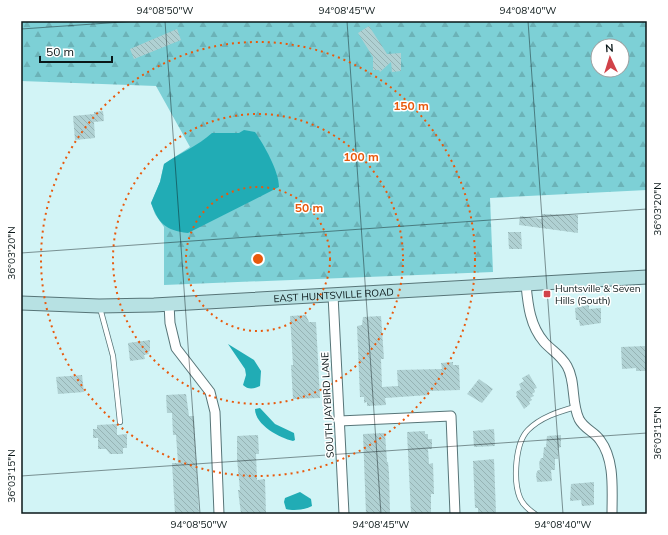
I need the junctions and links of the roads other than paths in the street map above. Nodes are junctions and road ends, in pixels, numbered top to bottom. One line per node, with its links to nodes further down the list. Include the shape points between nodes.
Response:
1 (647, 277): 2 (main road, EAST HUNTSVILLE ROAD)
2 (526, 285): 3 (main road, EAST HUNTSVILLE ROAD); 7 (street, via 534,328 544,343 559,354 568,367)
3 (333, 295): 5 (main road, EAST HUNTSVILLE ROAD); 8 (street, SOUTH JAYBIRD LANE)
4 (21, 303): 6 (main road, EAST HUNTSVILLE ROAD)
5 (169, 304): 6 (main road, EAST HUNTSVILLE ROAD); 10 (street, via 176,348 210,392 215,412)
6 (99, 306): 9 (lane, via 113,356)
7 (576, 407): 13 (lane, via 538,421 527,430 518,448 517,481 520,499); 14 (street, via 579,420 600,439 607,452 611,468)
8 (339, 421): 11 (street, SOUTH JAYBIRD LANE); 12 (street, via 451,416)
9 (120, 422)
10 (219, 514)
11 (344, 514)
12 (455, 514)
13 (535, 514)
14 (612, 514)

